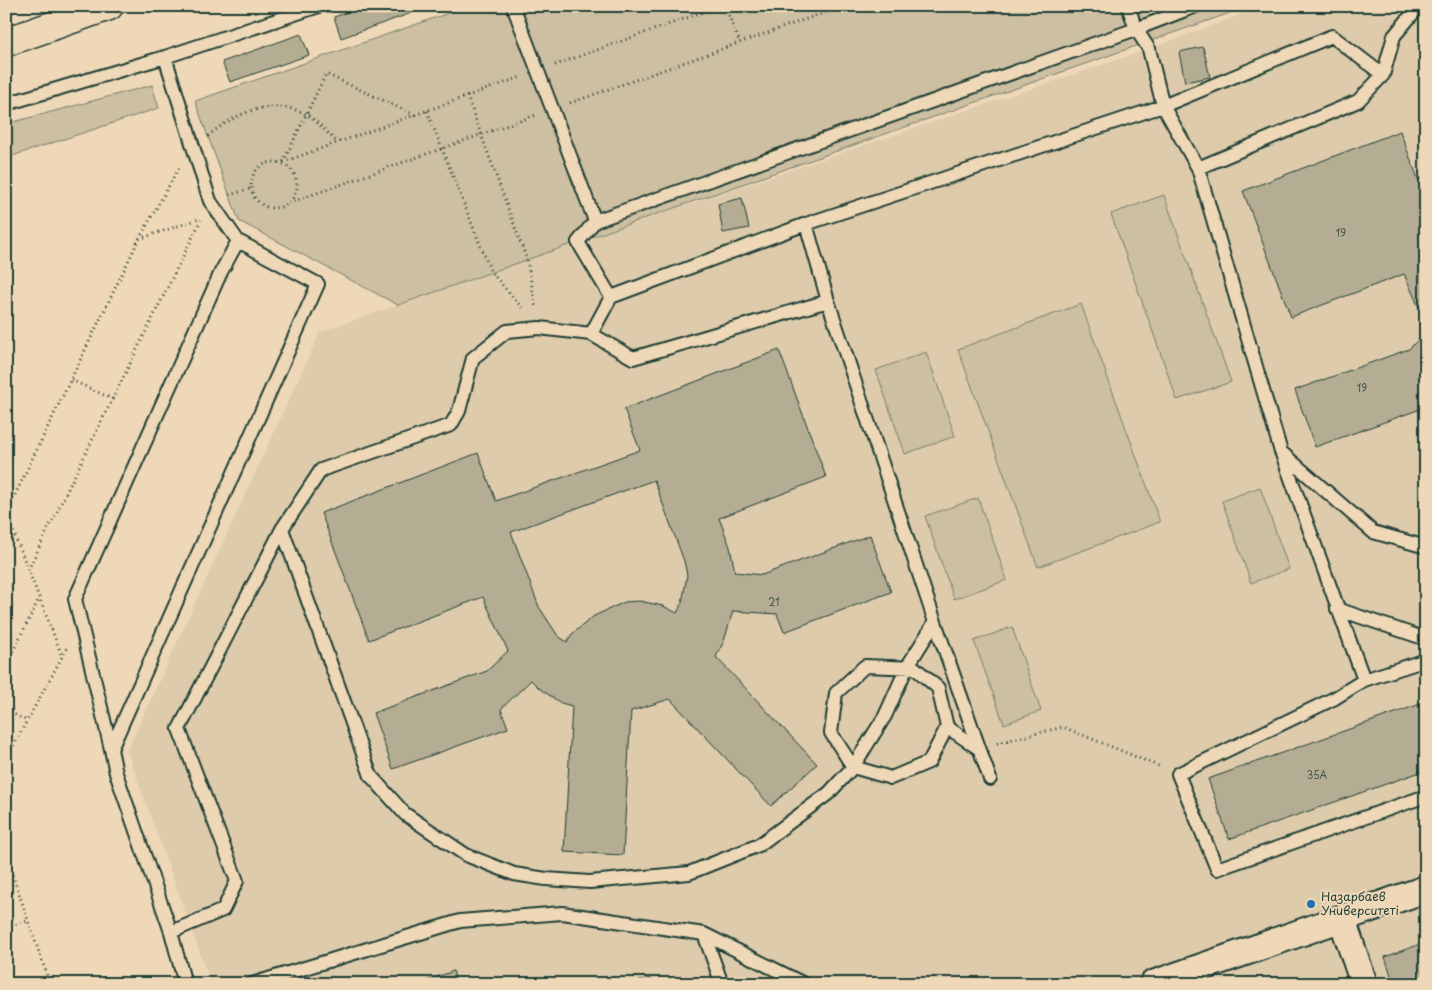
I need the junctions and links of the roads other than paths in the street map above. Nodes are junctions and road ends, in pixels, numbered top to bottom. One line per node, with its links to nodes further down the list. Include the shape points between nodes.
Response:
1 (109, 6): 8 (street)
2 (320, 6): 9 (lane)
3 (513, 6): 14 (lane)
4 (1128, 6): 7 (lane)
5 (1196, 6): 7 (lane)
6 (1426, 6): 10 (lane, via 1415,11 1394,36)
7 (1136, 29): 12 (lane, via 1149,49); 14 (lane)
8 (6, 42)
9 (165, 57): 11 (lane); 16 (lane, via 210,201)
10 (1383, 75): 12 (lane, via 1332,36); 13 (lane, via 1358,101)
11 (6, 104)
12 (1163, 106): 13 (lane); 15 (lane)
13 (1198, 168): 20 (lane)
14 (596, 222): 17 (lane, via 578,242)
15 (806, 224): 17 (lane); 18 (lane)
16 (238, 241): 31 (lane, via 221,272 74,599); 31 (lane, via 318,284)
17 (611, 297): 19 (lane)
18 (828, 301): 19 (lane, via 632,358); 24 (lane)
19 (591, 334): 21 (lane, via 539,328 508,331 472,358 459,411 451,425 322,470)
20 (1281, 452): 22 (lane, via 1373,532); 23 (lane)
21 (282, 529): 32 (lane, via 371,776 405,814 466,855 514,874 554,880 590,882 690,873 759,845 829,793); 37 (lane, via 179,729 237,881 222,910)
22 (1426, 547)
23 (1337, 609): 25 (lane); 28 (lane)
24 (935, 622): 27 (lane); 30 (lane)
25 (1426, 639)
26 (1426, 660): 28 (lane)
27 (906, 667): 29 (lane, via 915,668 938,688); 32 (lane, via 886,716); 32 (lane, via 866,666 836,693 831,733)
28 (1364, 680): 34 (lane, via 1335,698 1178,774 1217,868)
29 (947, 727): 30 (lane); 32 (lane, via 929,762 892,778)
30 (978, 748): 33 (lane)
31 (111, 749): 37 (lane, via 116,773)
32 (853, 767)
33 (990, 779)
34 (1426, 796)
35 (1426, 889): 36 (street)
36 (1342, 919): 43 (street); 44 (street)
37 (171, 932): 39 (lane)
38 (704, 934): 40 (lane, via 562,913 460,921); 41 (lane); 42 (lane)
39 (185, 984)
40 (252, 984)
41 (722, 984)
42 (804, 984)
43 (1153, 984)
44 (1364, 984)

